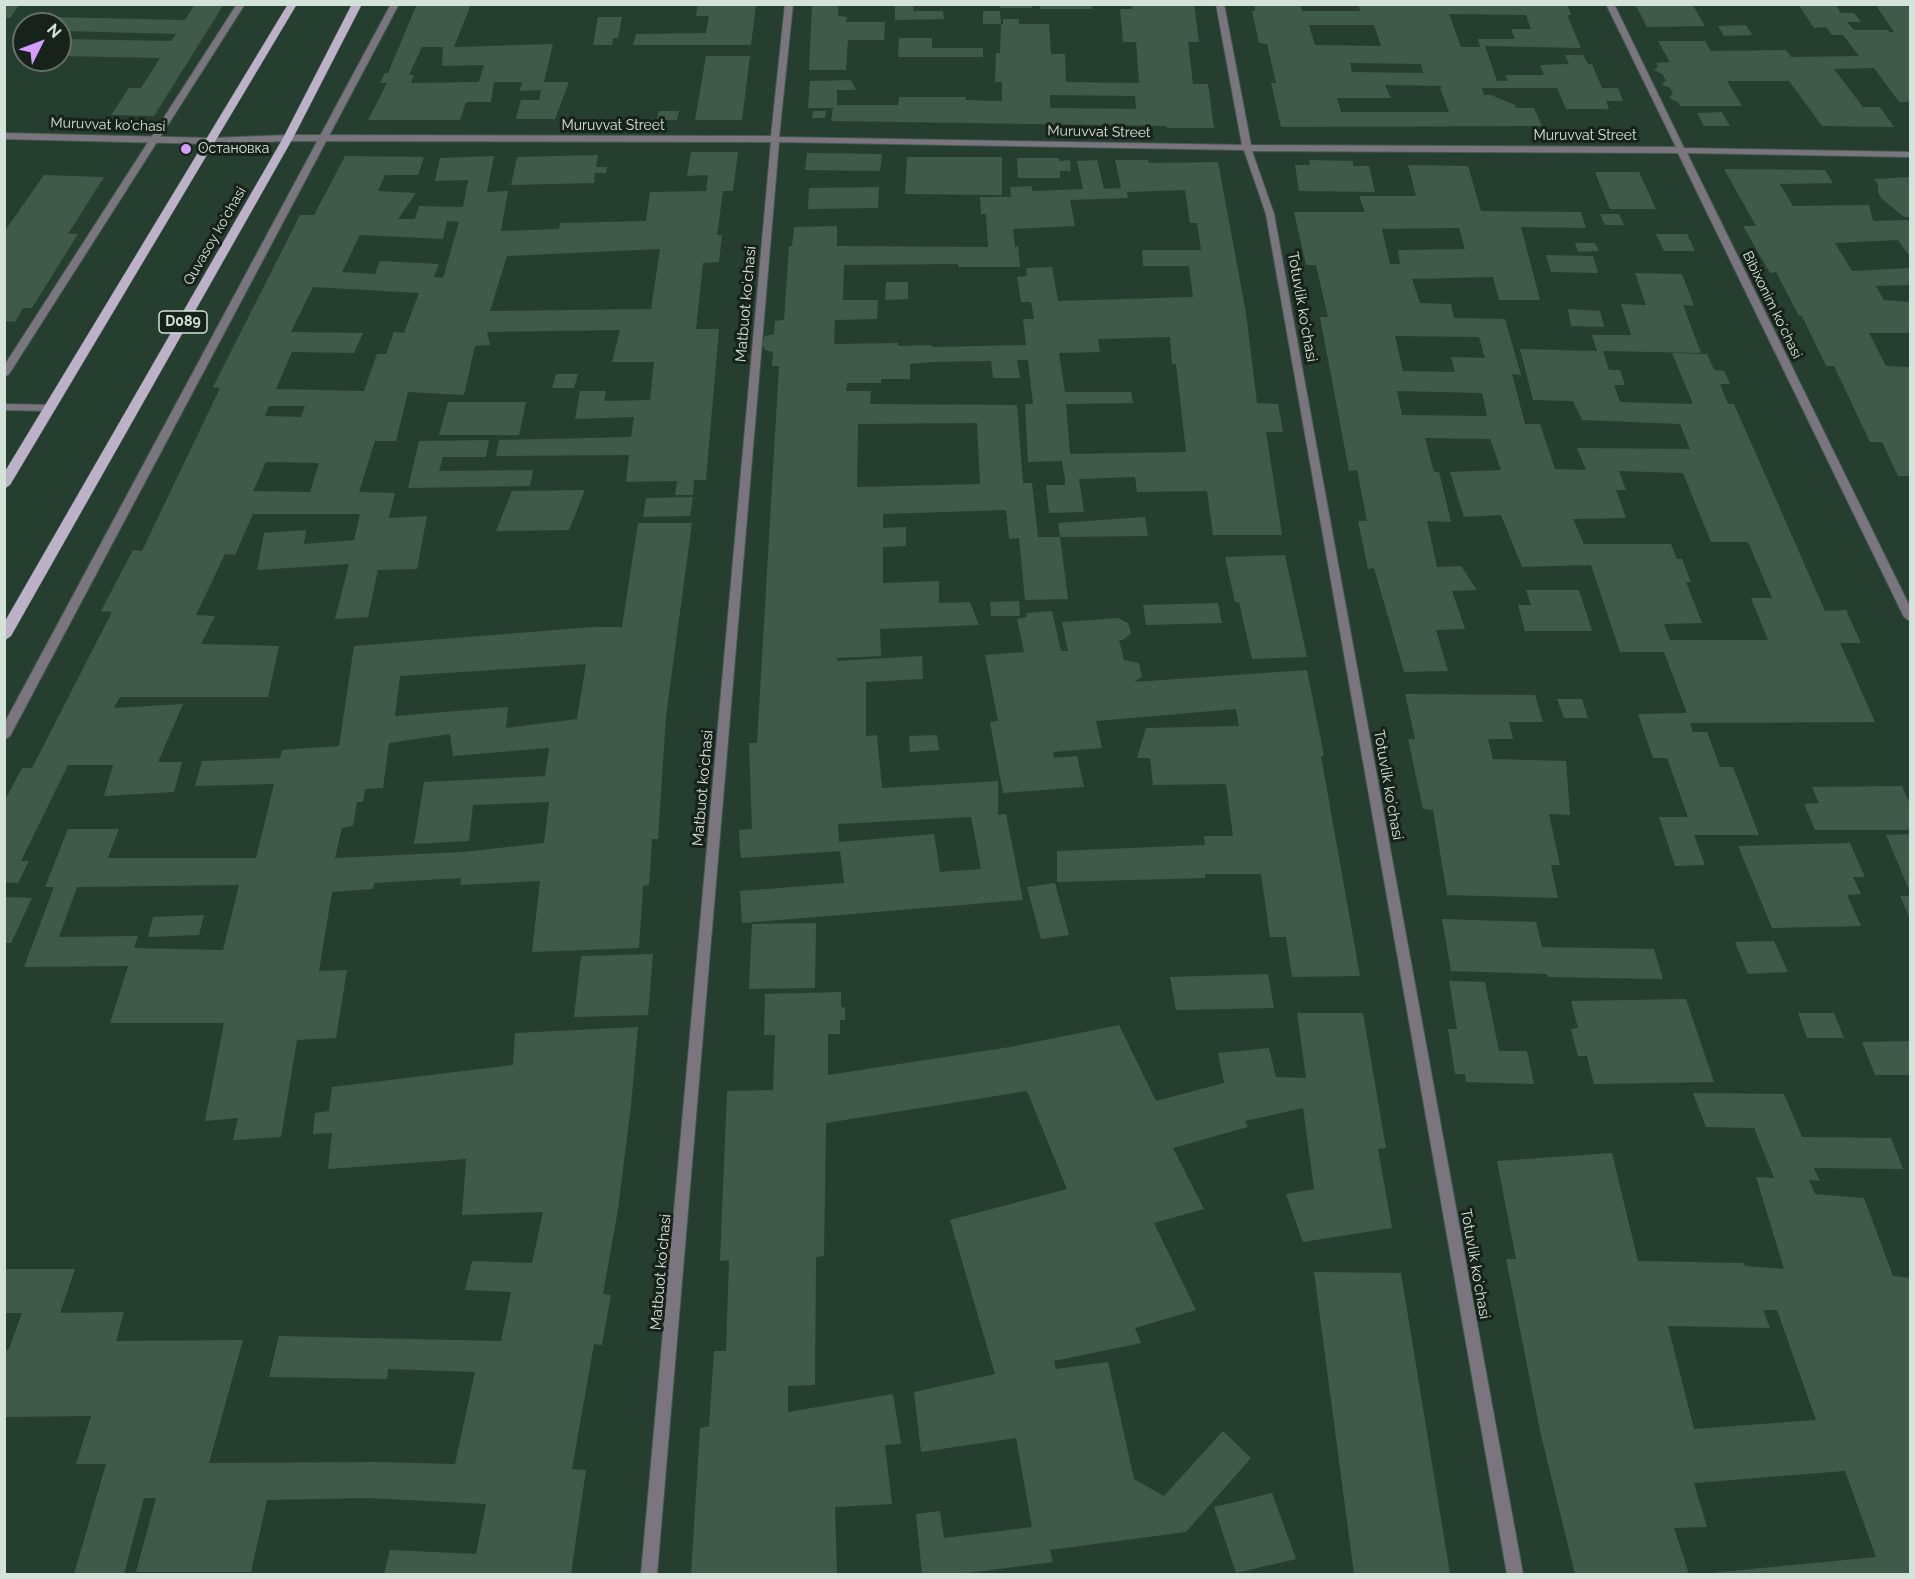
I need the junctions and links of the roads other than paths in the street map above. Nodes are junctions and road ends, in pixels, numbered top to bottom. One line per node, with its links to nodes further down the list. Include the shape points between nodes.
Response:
1 (241, 4): 12 (street)
2 (293, 4): 13 (main road)
3 (357, 4): 9 (main road, Quvasoy koʻchasi / D089)
4 (395, 4): 10 (street)
5 (789, 4): 11 (street, Matbuot koʻchasi)
6 (1220, 4): 14 (street, Totuvlik koʻchasi)
7 (1610, 4): 15 (street, Bibixonim koʻchasi)
8 (4, 135): 12 (street, Muruvvat ko'chasi)
9 (288, 138): 10 (street, Muruvvat Street); 13 (street, Muruvvat ko'chasi); 22 (main road, Quvasoy koʻchasi / D089)
10 (324, 139): 11 (street, Muruvvat Street); 23 (street)
11 (776, 139): 14 (street, Muruvvat Street); 24 (street, Matbuot koʻchasi)
12 (153, 140): 13 (street, Muruvvat ko'chasi); 17 (street)
13 (211, 141): 19 (main road)
14 (1247, 148): 15 (street, Muruvvat Street); 25 (street, Totuvlik koʻchasi, via 1270,214)
15 (1681, 150): 16 (street, Muruvvat Street); 21 (street, Bibixonim koʻchasi)
16 (1911, 154)
17 (4, 374)
18 (4, 407): 19 (street)
19 (51, 408): 20 (main road)
20 (4, 485)
21 (1911, 617)
22 (4, 636)
23 (4, 736)
24 (649, 1575)
25 (1515, 1575)

